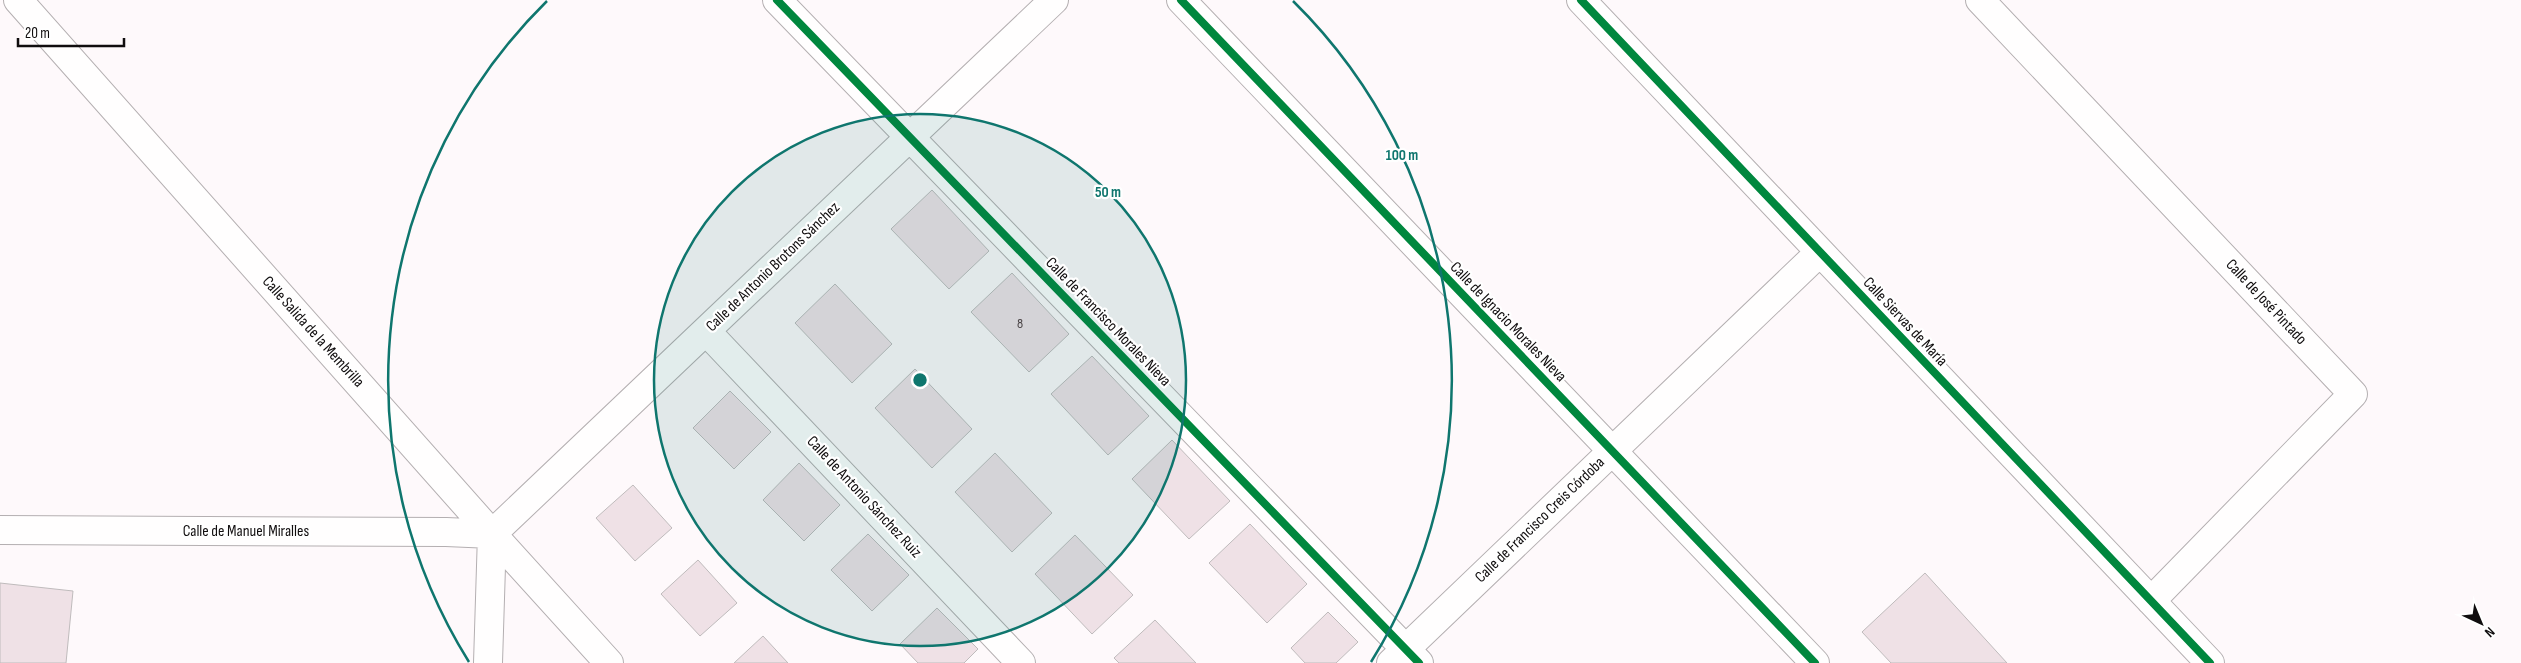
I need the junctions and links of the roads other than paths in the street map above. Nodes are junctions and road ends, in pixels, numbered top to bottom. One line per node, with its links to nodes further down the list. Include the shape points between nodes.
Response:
1 (18, 0): 12 (street, Calle Salida de la Membrilla)
2 (777, 0): 7 (street, Calle de Francisco Morales Nieva)
3 (1054, 0): 7 (street, Calle de Antonio Brotons Sánchez)
4 (1181, 0): 10 (street, Calle de Ignacio Morales Nieva)
5 (1581, 0): 8 (street, Calle Siervas de María)
6 (1980, 0): 13 (street, Calle de José Pintado, via 2353,394)
7 (910, 137): 9 (street, Calle de Antonio Brotons Sánchez); 14 (street, Calle de Francisco Morales Nieva)
8 (1820, 252): 10 (street, Calle de Francisco Creis Córdoba); 13 (street, Calle Siervas de María)
9 (706, 331): 12 (street, Calle de Antonio Brotons Sánchez); 17 (street, Calle de Antonio Sánchez Ruiz)
10 (1612, 451): 14 (street, Calle de Francisco Creis Córdoba); 18 (street, Calle de Ignacio Morales Nieva)
11 (0, 530): 12 (street, Calle de Manuel Miralles)
12 (492, 534): 15 (street); 16 (street, Calle Salida de la Membrilla)
13 (2151, 601): 19 (street, Calle Siervas de María)
14 (1405, 658)
15 (488, 663)
16 (609, 663)
17 (1021, 663)
18 (1815, 663)
19 (2210, 663)

